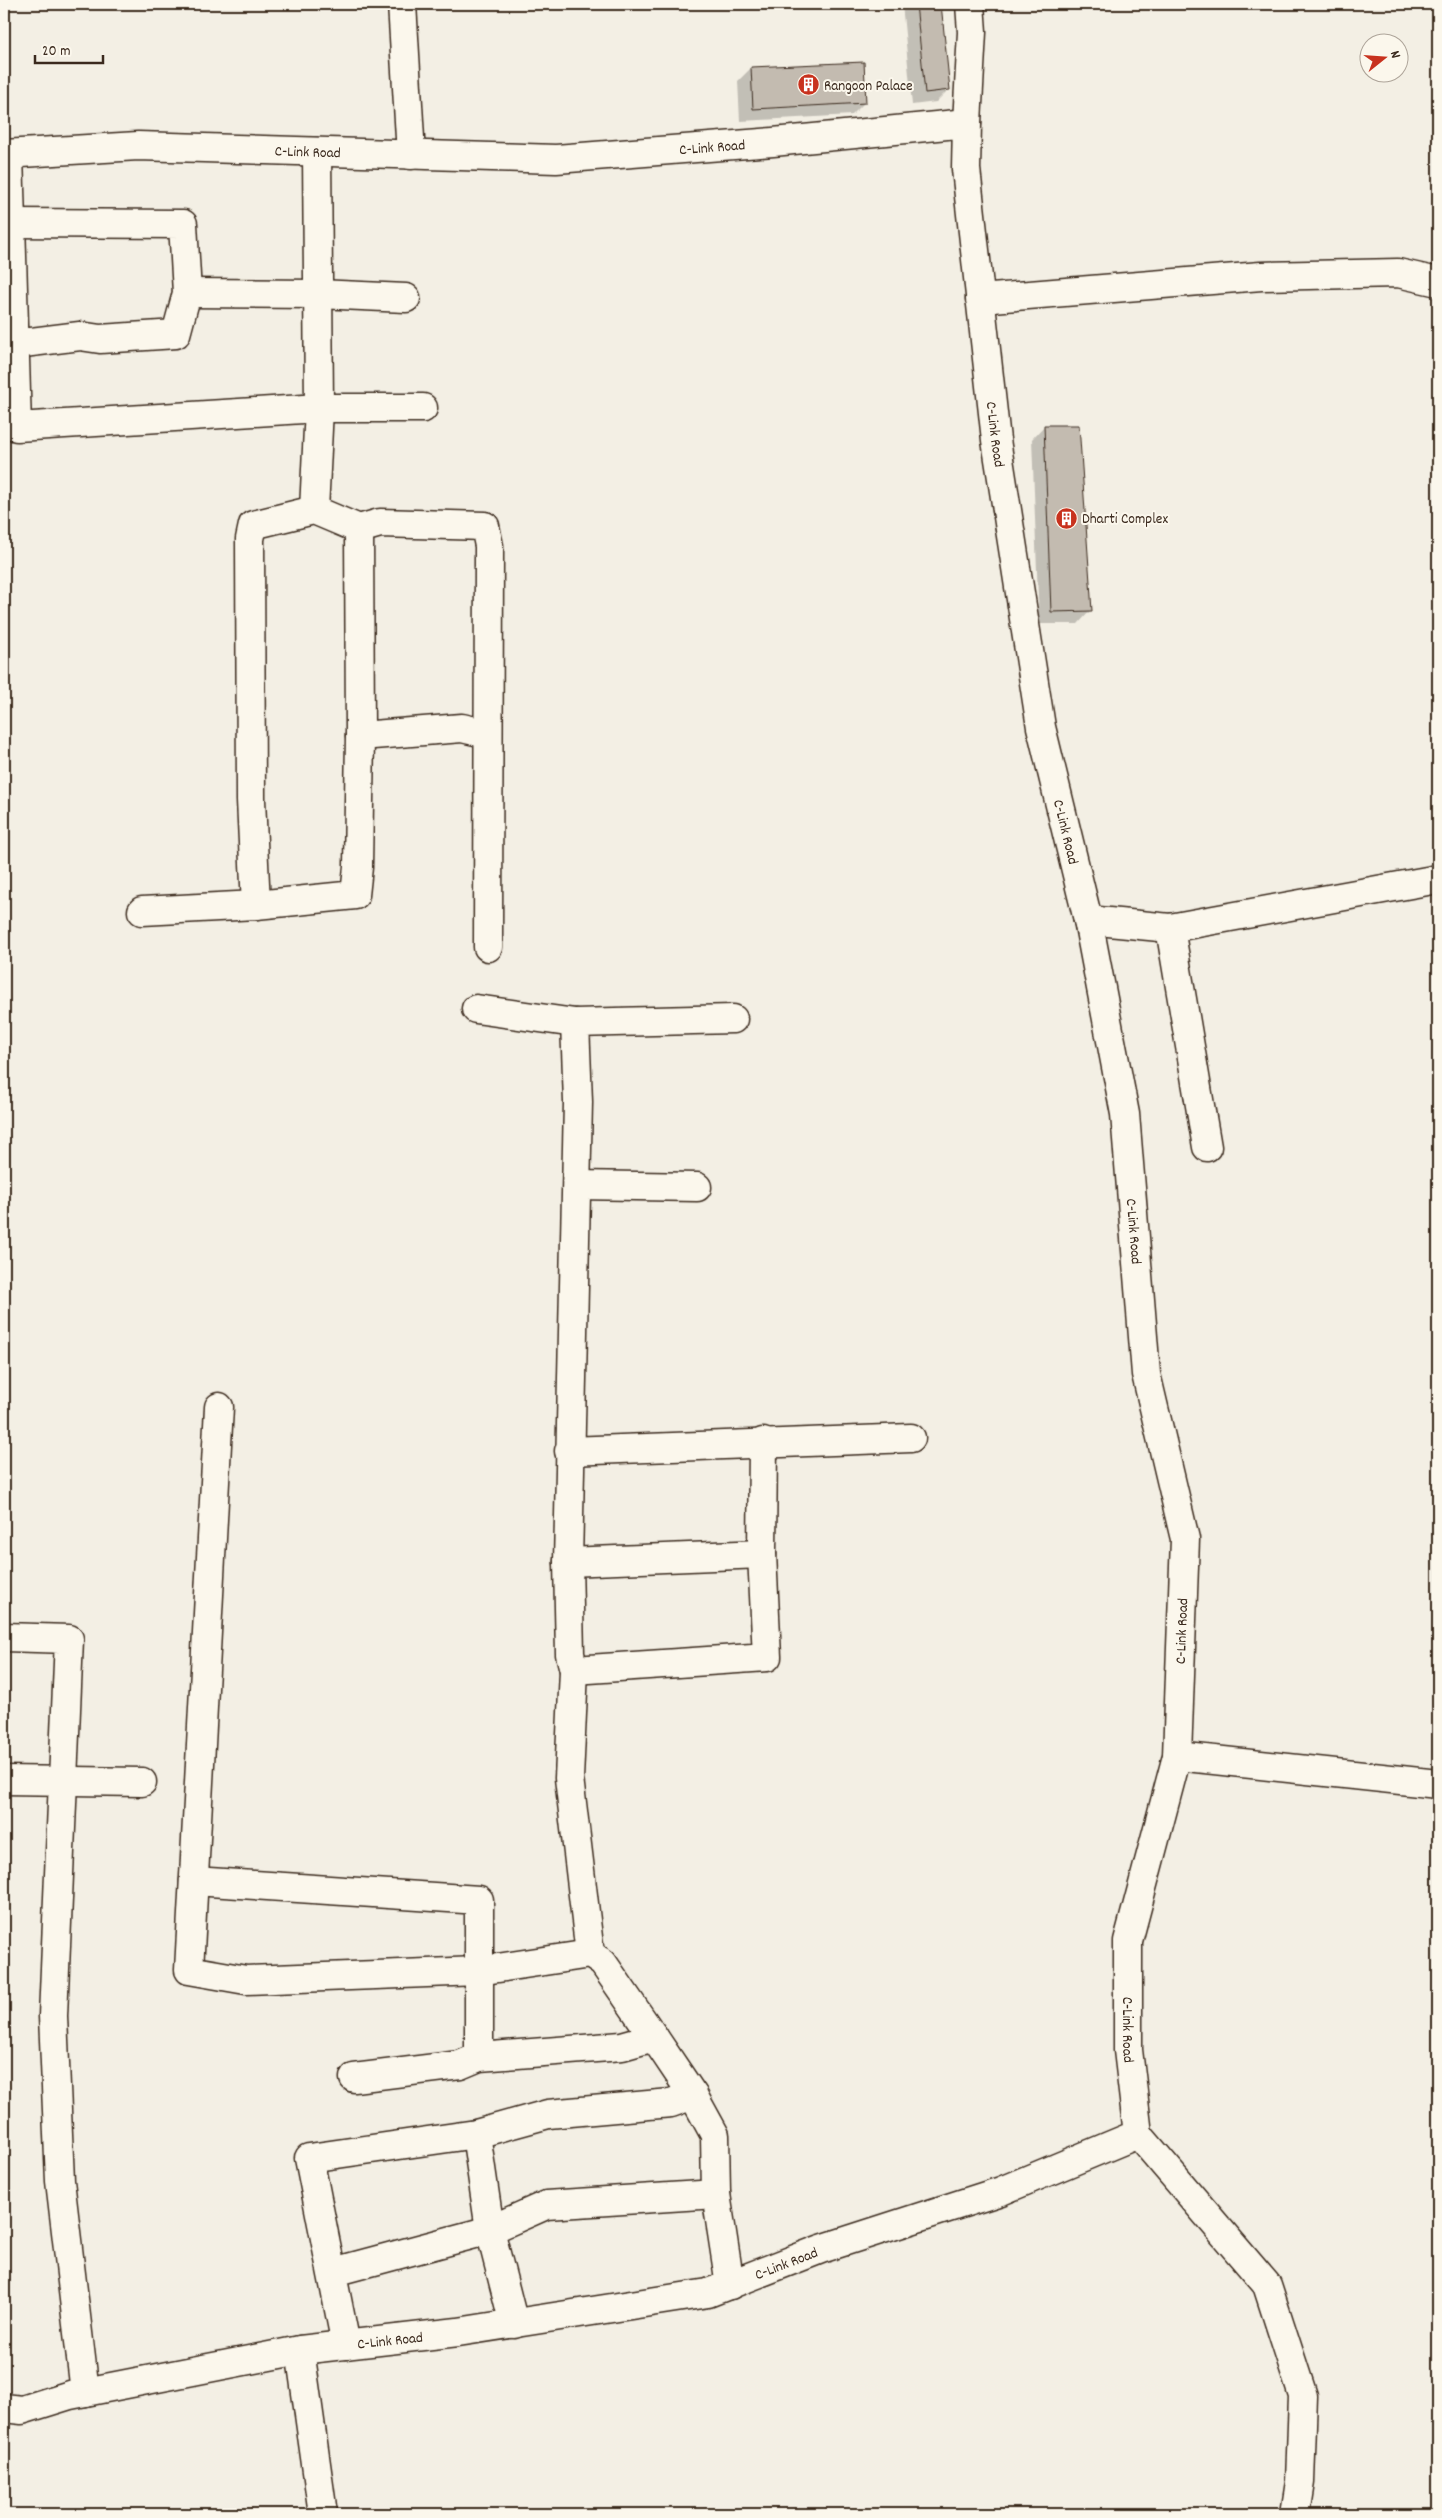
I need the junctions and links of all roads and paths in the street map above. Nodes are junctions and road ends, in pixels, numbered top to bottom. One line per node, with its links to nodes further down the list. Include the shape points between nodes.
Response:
1 (402, 4): 6 (street)
2 (970, 4): 3 (street, via 972,32)
3 (967, 122): 6 (street, C-Link Road, via 773,142 556,158); 12 (street, C-Link Road, via 966,169)
4 (317, 152): 5 (street, C-Link Road, via 138,146); 6 (street, C-Link Road); 10 (street)
5 (6, 154): 7 (street)
6 (411, 155)
7 (11, 223): 9 (street, via 184,224); 13 (street)
8 (1438, 282): 12 (street, via 1398,273 1261,276)
9 (186, 293): 10 (street); 13 (street, via 176,334 100,339 80,336)
10 (318, 294): 11 (street); 14 (street)
11 (406, 298)
12 (980, 299): 23 (street, C-Link Road, via 996,440 1041,727)
13 (15, 344): 14 (street, via 17,427)
14 (320, 408): 15 (street); 16 (street)
15 (423, 408)
16 (314, 510): 17 (street); 21 (street, via 253,525 250,539 251,800)
17 (359, 529): 18 (street, via 380,523 485,526 489,546); 19 (street)
18 (488, 734): 19 (street, via 462,728); 25 (street)
19 (360, 736): 21 (street, via 355,895)
20 (1438, 879): 24 (street)
21 (256, 905): 22 (street)
22 (142, 911)
23 (1088, 920): 24 (street); 40 (street, C-Link Road, via 1125,1114 1146,1374 1184,1539)
24 (1170, 928): 29 (street)
25 (488, 947)
26 (476, 1009): 28 (street)
27 (732, 1019): 28 (street)
28 (575, 1023): 30 (street)
29 (1207, 1147)
30 (577, 1185): 31 (street); 35 (street)
31 (696, 1187)
32 (219, 1407): 45 (street)
33 (911, 1438): 34 (street)
34 (763, 1442): 35 (street); 36 (street)
35 (569, 1451): 37 (street)
36 (762, 1554): 37 (street); 39 (street, via 767,1658)
37 (568, 1562): 39 (street, via 570,1654)
38 (4, 1637): 42 (street, via 69,1639)
39 (574, 1670): 46 (street, via 569,1778)
40 (1177, 1756): 44 (street); 53 (street, C-Link Road, via 1128,1941 1128,2050)
41 (4, 1780): 42 (street)
42 (63, 1781): 43 (street); 61 (street, via 53,2016 60,2181)
43 (142, 1782)
44 (1438, 1784)
45 (194, 1881): 47 (street, via 479,1900); 47 (street, via 189,1970 246,1980)
46 (590, 1954): 47 (street); 48 (street, via 603,1963)
47 (478, 1971): 49 (street)
48 (654, 2037): 49 (street, via 622,2046); 51 (street)
49 (479, 2057): 50 (street, via 460,2065)
50 (354, 2078)
51 (693, 2094): 52 (street, via 670,2103 548,2114); 54 (street, via 715,2134)
52 (476, 2134): 55 (street); 56 (street, via 310,2158)
53 (1138, 2134): 57 (street, C-Link Road, via 1001,2191 821,2249); 64 (street, via 1267,2285 1303,2396 1300,2482)
54 (716, 2194): 55 (street, via 546,2205); 57 (street)
55 (490, 2230): 56 (street); 58 (street)
56 (333, 2272): 59 (street)
57 (730, 2285): 58 (street, C-Link Road, via 708,2293)
58 (514, 2324): 59 (street, C-Link Road)
59 (346, 2345): 60 (street, C-Link Road)
60 (300, 2350): 61 (street, C-Link Road); 63 (street)
61 (85, 2392): 62 (street, C-Link Road, via 22,2410)
62 (4, 2408)
63 (323, 2514)
64 (1295, 2514)

